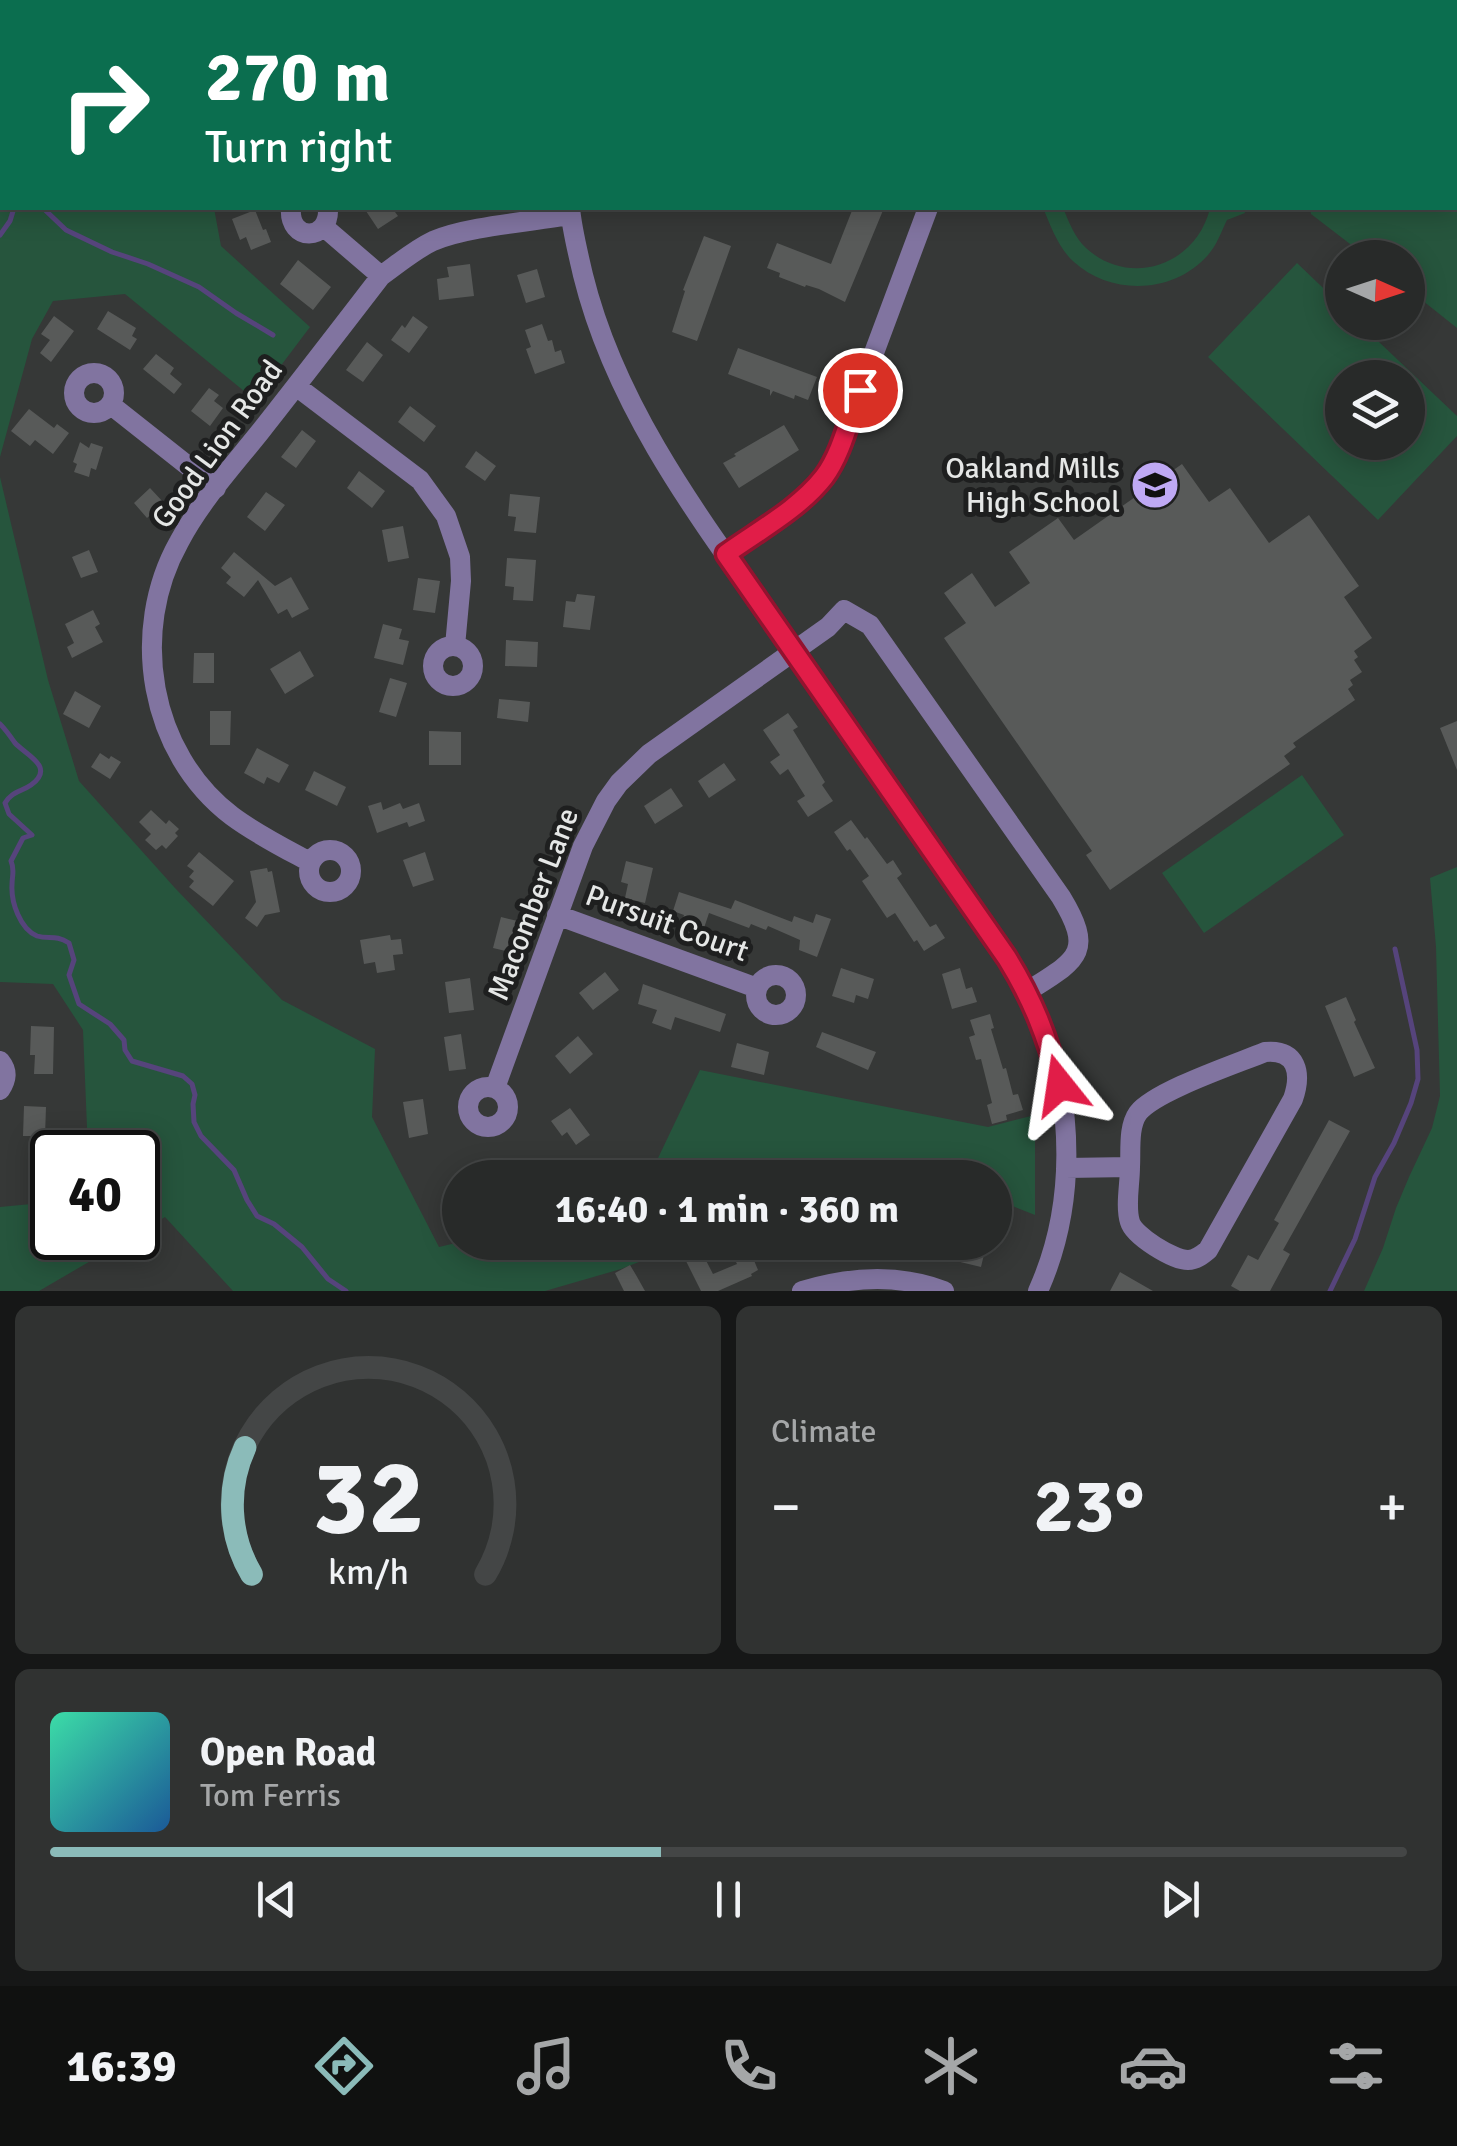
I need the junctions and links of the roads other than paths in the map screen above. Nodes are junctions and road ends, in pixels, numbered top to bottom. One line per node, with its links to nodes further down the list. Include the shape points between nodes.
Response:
1 (291, 210): 4 (street, via 302,232 316,233)
2 (927, 210): 9 (street, via 825,476)
3 (570, 211): 5 (street, Good Lion Road, via 433,241); 9 (street, via 588,296 618,379)
4 (326, 217): 5 (street)
5 (381, 276): 6 (street, Good Lion Road)
6 (296, 386): 8 (street, Good Lion Road); 10 (street, via 435,498 460,557)
7 (111, 405): 8 (street)
8 (216, 488): 12 (street, Good Lion Road, via 178,542 159,589 151,642 156,696 172,740 205,790 232,816)
9 (726, 554): 11 (street)
10 (455, 646)
11 (794, 651): 13 (street, Macomber Lane, via 649,754 619,783 589,834); 15 (street); 15 (street, Macomber Lane, via 844,610 870,624 1061,896 1075,920 1079,946 1061,970)
12 (310, 862)
13 (557, 916): 14 (street, Pursuit Court); 17 (street, Macomber Lane)
14 (757, 988)
15 (1028, 991): 20 (street, via 1060,1085)
16 (0, 1060): 18 (street, via 6,1080)
17 (495, 1088)
18 (0, 1090)
19 (1130, 1167): 19 (street, via 1129,1216 1136,1232 1178,1258 1202,1256 1293,1099 1294,1062 1265,1052 1159,1096 1133,1124); 20 (street)
20 (1066, 1168): 23 (street, via 1056,1239)
21 (802, 1291): 22 (street, via 871,1278)
22 (944, 1291)
23 (1038, 1291)

